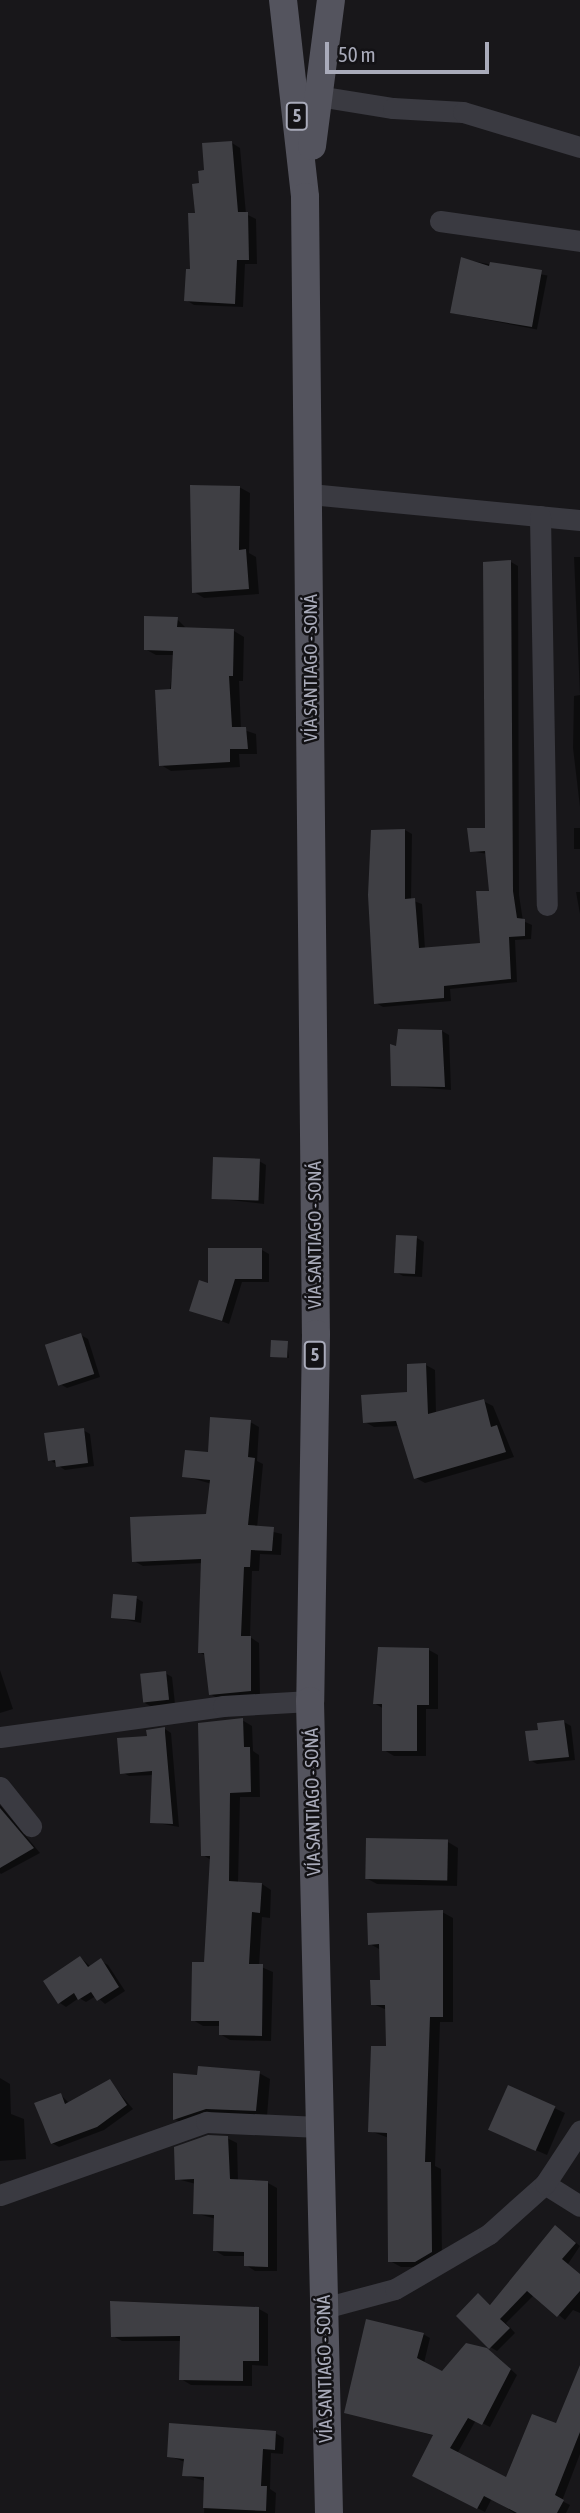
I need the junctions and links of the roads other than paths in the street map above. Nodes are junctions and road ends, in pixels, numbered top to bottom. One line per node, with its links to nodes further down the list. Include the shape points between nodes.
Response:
1 (284, 0): 3 (main road, VÍA SANTIAGO - SONÁ / 5)
2 (329, 13): 3 (main road, via 314,37); 4 (main road)
3 (290, 36): 6 (main road, VÍA SANTIAGO - SONÁ / 5)
4 (318, 96): 5 (street, via 393,108 463,112); 6 (main road)
5 (580, 147)
6 (305, 197): 9 (main road, VÍA SANTIAGO - SONÁ / 5)
7 (440, 221): 8 (street)
8 (580, 241)
9 (310, 494): 10 (street); 13 (main road, VÍA SANTIAGO - SONÁ / 5, via 316,1320)
10 (540, 516): 11 (street); 12 (street)
11 (580, 520)
12 (547, 905)
13 (310, 1701): 14 (street, via 223,1706); 17 (main road, VÍA SANTIAGO - SONÁ / 5)
14 (0, 1737)
15 (0, 1787): 16 (street)
16 (32, 1826)
17 (319, 2127): 20 (street, via 206,2122); 22 (main road, VÍA SANTIAGO - SONÁ / 5)
18 (580, 2131): 19 (street)
19 (545, 2184): 21 (street); 22 (street, via 489,2234 395,2289)
20 (0, 2195)
21 (580, 2206)
22 (324, 2308): 23 (main road, VÍA SANTIAGO - SONÁ / 5)
23 (329, 2513)

